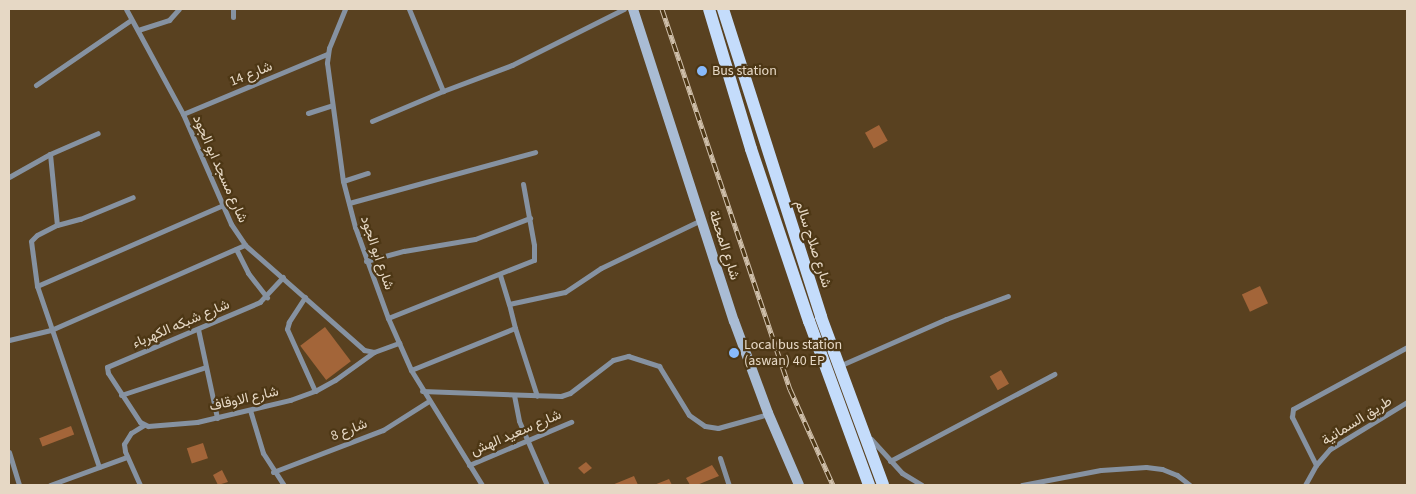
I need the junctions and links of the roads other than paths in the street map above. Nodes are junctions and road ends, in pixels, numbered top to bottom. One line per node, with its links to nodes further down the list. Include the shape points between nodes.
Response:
1 (126, 9): 11 (street, شارع مسجد ابو الجود)
2 (179, 9): 12 (street, via 169,20)
3 (233, 9): 10 (street)
4 (346, 9): 13 (street, شارع ابو الجود)
5 (409, 9): 15 (street)
6 (624, 9): 15 (street, via 512,65)
7 (633, 9): 31 (main road, شارع المحطة)
8 (709, 9): 85 (main road, شارع صلاح سالم, via 751,149)
9 (723, 9): 51 (main road, شارع صلاح سالم)
10 (232, 17)
11 (132, 20): 12 (street, شارع مسجد ابو الجود); 14 (street)
12 (138, 30): 18 (street, شارع مسجد ابو الجود)
13 (327, 54): 16 (street, شارع ابو الجود); 18 (street, شارع 14)
14 (36, 85)
15 (443, 91): 19 (street)
16 (332, 105): 17 (street); 25 (street, شارع ابو الجود)
17 (308, 113)
18 (183, 114): 29 (street, شارع مسجد ابو الجود)
19 (372, 121)
20 (98, 133): 22 (street)
21 (535, 152): 28 (street)
22 (50, 154): 24 (street); 32 (street)
23 (368, 173): 25 (street)
24 (9, 177)
25 (343, 180): 28 (street, شارع ابو الجود)
26 (523, 184): 30 (street)
27 (134, 197): 32 (street)
28 (349, 203): 35 (street, شارع ابو الجود)
29 (223, 205): 33 (street, شارع مسجد ابو الجود); 38 (street)
30 (530, 218): 35 (street, via 475,239); 36 (street, via 536,254 534,260)
31 (702, 220): 42 (street, via 601,268 565,292); 63 (main road, شارع المحطة)
32 (57, 225): 38 (street, via 31,241)
33 (245, 245): 34 (street); 37 (street, شارع مسجد ابو الجود)
34 (236, 249): 40 (street, via 248,273); 46 (street)
35 (366, 261): 43 (street, شارع ابو الجود)
36 (500, 275): 42 (street); 43 (street)
37 (283, 277): 40 (street, شارع شبكه الكهرباء); 41 (street, شارع مسجد ابو الجود)
38 (37, 286): 46 (street)
39 (1008, 296): 51 (street)
40 (267, 297): 45 (street, شارع شبكه الكهرباء)
41 (305, 297): 50 (street, شارع مسجد ابو الجود, via 364,350); 55 (street, via 287,329)
42 (508, 304): 44 (street)
43 (388, 318): 48 (street, شارع ابو الجود)
44 (515, 328): 53 (street); 59 (street)
45 (198, 329): 52 (street); 57 (street, شارع شبكه الكهرباء, via 107,367)
46 (51, 330): 47 (street); 75 (street)
47 (9, 340)
48 (399, 343): 50 (street); 53 (street, شارع ابو الجود)
49 (1407, 347): 74 (street, via 1294,409 1292,417)
50 (374, 352): 55 (street, شارع الاوقاف)
51 (838, 366): 67 (main road, شارع صلاح سالم)
52 (206, 367): 57 (street); 64 (street)
53 (411, 370): 56 (street, شارع ابو الجود)
54 (1054, 374): 72 (street)
55 (315, 391): 62 (street, شارع الاوقاف)
56 (422, 391): 58 (street); 60 (street, شارع ابو الجود)
57 (121, 395): 66 (street)
58 (514, 395): 59 (street); 68 (street)
59 (537, 396): 63 (street, via 565,396 603,366 628,356 659,366 689,415 705,426 718,428)
60 (429, 401): 73 (street, شارع ابو الجود); 76 (street, شارع 8, via 383,430)
61 (1407, 402): 74 (street, طريق السمانية, via 1330,449)
62 (250, 410): 64 (street, شارع الاوقاف); 76 (street, via 255,432)
63 (768, 414): 84 (main road, شارع المحطة)
64 (217, 418): 66 (street, شارع الاوقاف)
65 (571, 422): 68 (street, شارع سعيد الهش)
66 (144, 425): 70 (street, via 126,438)
67 (862, 429): 72 (street); 86 (main road, شارع صلاح سالم)
68 (526, 441): 73 (street, شارع سعيد الهش); 82 (street)
69 (9, 452): 77 (street)
70 (127, 457): 75 (street); 79 (street)
71 (720, 458): 83 (street)
72 (890, 462): 87 (street)
73 (469, 465): 81 (street, شارع ابو الجود)
74 (1316, 465): 90 (street, طريق السمانية)
75 (99, 467): 78 (street)
76 (273, 472): 80 (street)
77 (19, 485)
78 (50, 485)
79 (140, 485)
80 (284, 485)
81 (482, 485)
82 (547, 485)
83 (729, 485)
84 (799, 485)
85 (869, 485)
86 (883, 485)
87 (922, 485)
88 (1022, 485): 89 (street, via 1101,470 1146,467 1177,475)
89 (1190, 485)
90 (1305, 485)

